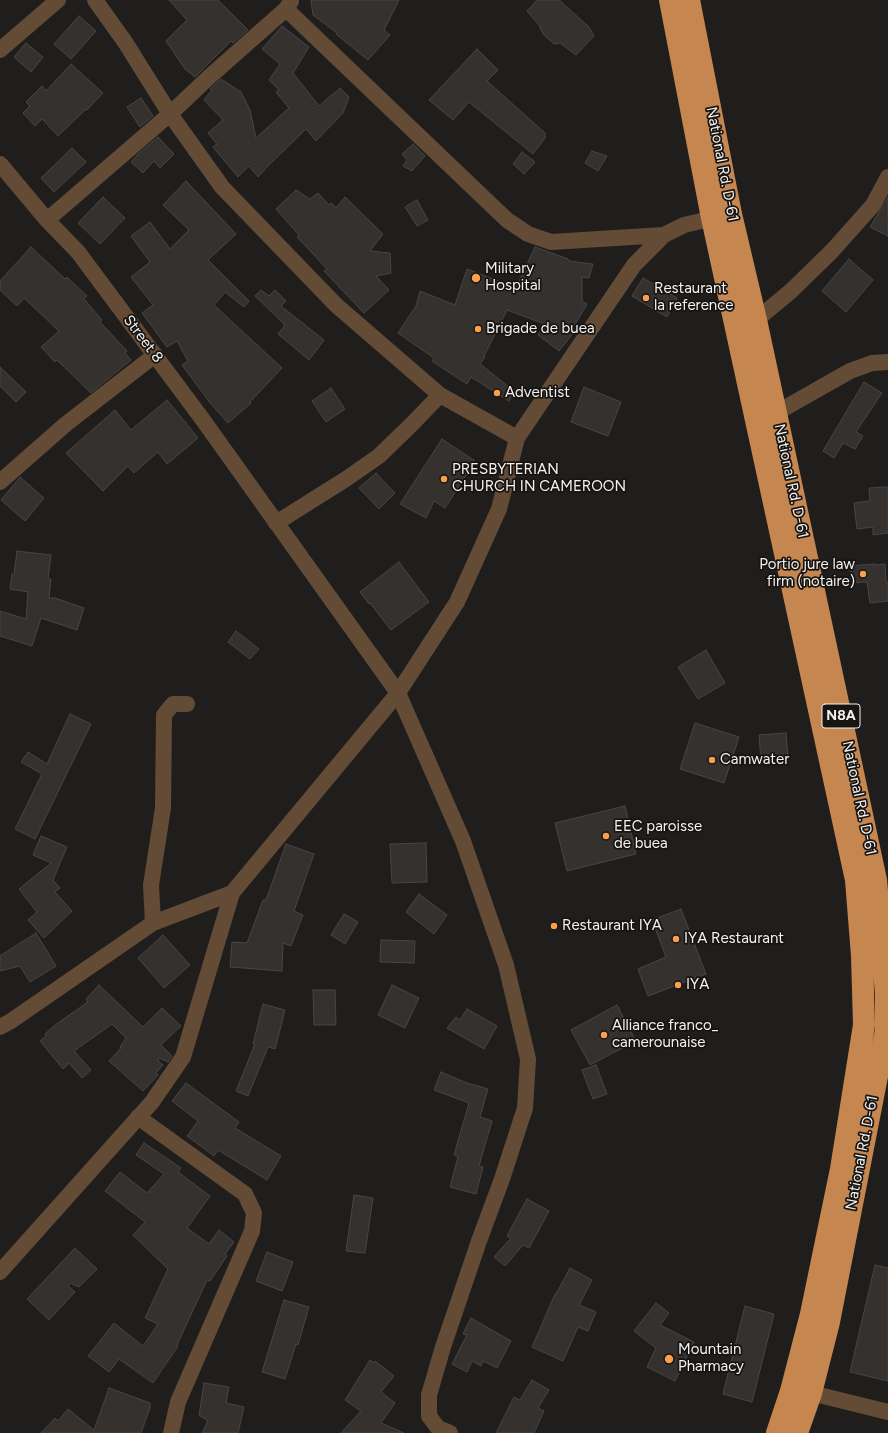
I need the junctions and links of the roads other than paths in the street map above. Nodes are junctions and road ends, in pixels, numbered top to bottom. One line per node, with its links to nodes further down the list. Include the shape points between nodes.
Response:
1 (58, 0): 6 (street)
2 (96, 0): 7 (street)
3 (670, 0): 10 (highway, National Rd. D-61 / N8A)
4 (688, 0): 10 (highway, National Rd. D-61 / N8A)
5 (289, 4): 7 (street); 12 (street, via 507,220 528,234 551,242)
6 (0, 50)
7 (170, 114): 11 (street); 16 (street, via 222,187 336,305)
8 (0, 164): 11 (street, Street 8)
9 (888, 177): 13 (street, via 873,205 832,251 791,291)
10 (721, 216): 12 (street, via 684,225); 13 (highway, National Rd. D-61 / N8A); 26 (highway, National Rd. D-61 / N8A, via 856,880 864,986)
11 (47, 220): 14 (street, Street 8, via 78,252)
12 (664, 235): 18 (street, via 634,265)
13 (756, 320): 17 (highway, National Rd. D-61 / N8A)
14 (154, 355): 19 (street, via 66,424); 20 (street, Street 8)
15 (888, 362): 17 (street, via 872,363 850,370)
16 (440, 395): 18 (street); 20 (street, via 379,456)
17 (776, 413): 25 (highway, National Rd. D-61 / N8A, via 876,880)
18 (517, 438): 21 (street, via 499,509 457,602)
19 (0, 482)
20 (276, 522): 21 (street, Street 8)
21 (398, 693): 23 (street); 34 (street, Street 8, via 463,841 506,965 528,1059 525,1108 429,1395 429,1416 438,1428)
22 (187, 704): 24 (street, via 173,704 164,715 163,808 151,885)
23 (232, 894): 24 (street); 29 (street, via 183,1056 152,1102)
24 (153, 923): 27 (street)
25 (885, 942): 28 (highway, National Rd. D-61 / N8A)
26 (864, 1025): 28 (street); 35 (highway, National Rd. D-61 / N8A, via 842,1169 811,1314)
27 (0, 1027)
28 (887, 1031): 31 (highway, National Rd. D-61 / N8A, via 829,1322)
29 (138, 1117): 30 (street); 33 (street, via 245,1194 254,1213 252,1231 178,1402)
30 (0, 1272)
31 (811, 1393): 32 (street); 36 (highway, National Rd. D-61 / N8A)
32 (888, 1412)
33 (171, 1433)
34 (450, 1433)
35 (777, 1433)
36 (797, 1433)

